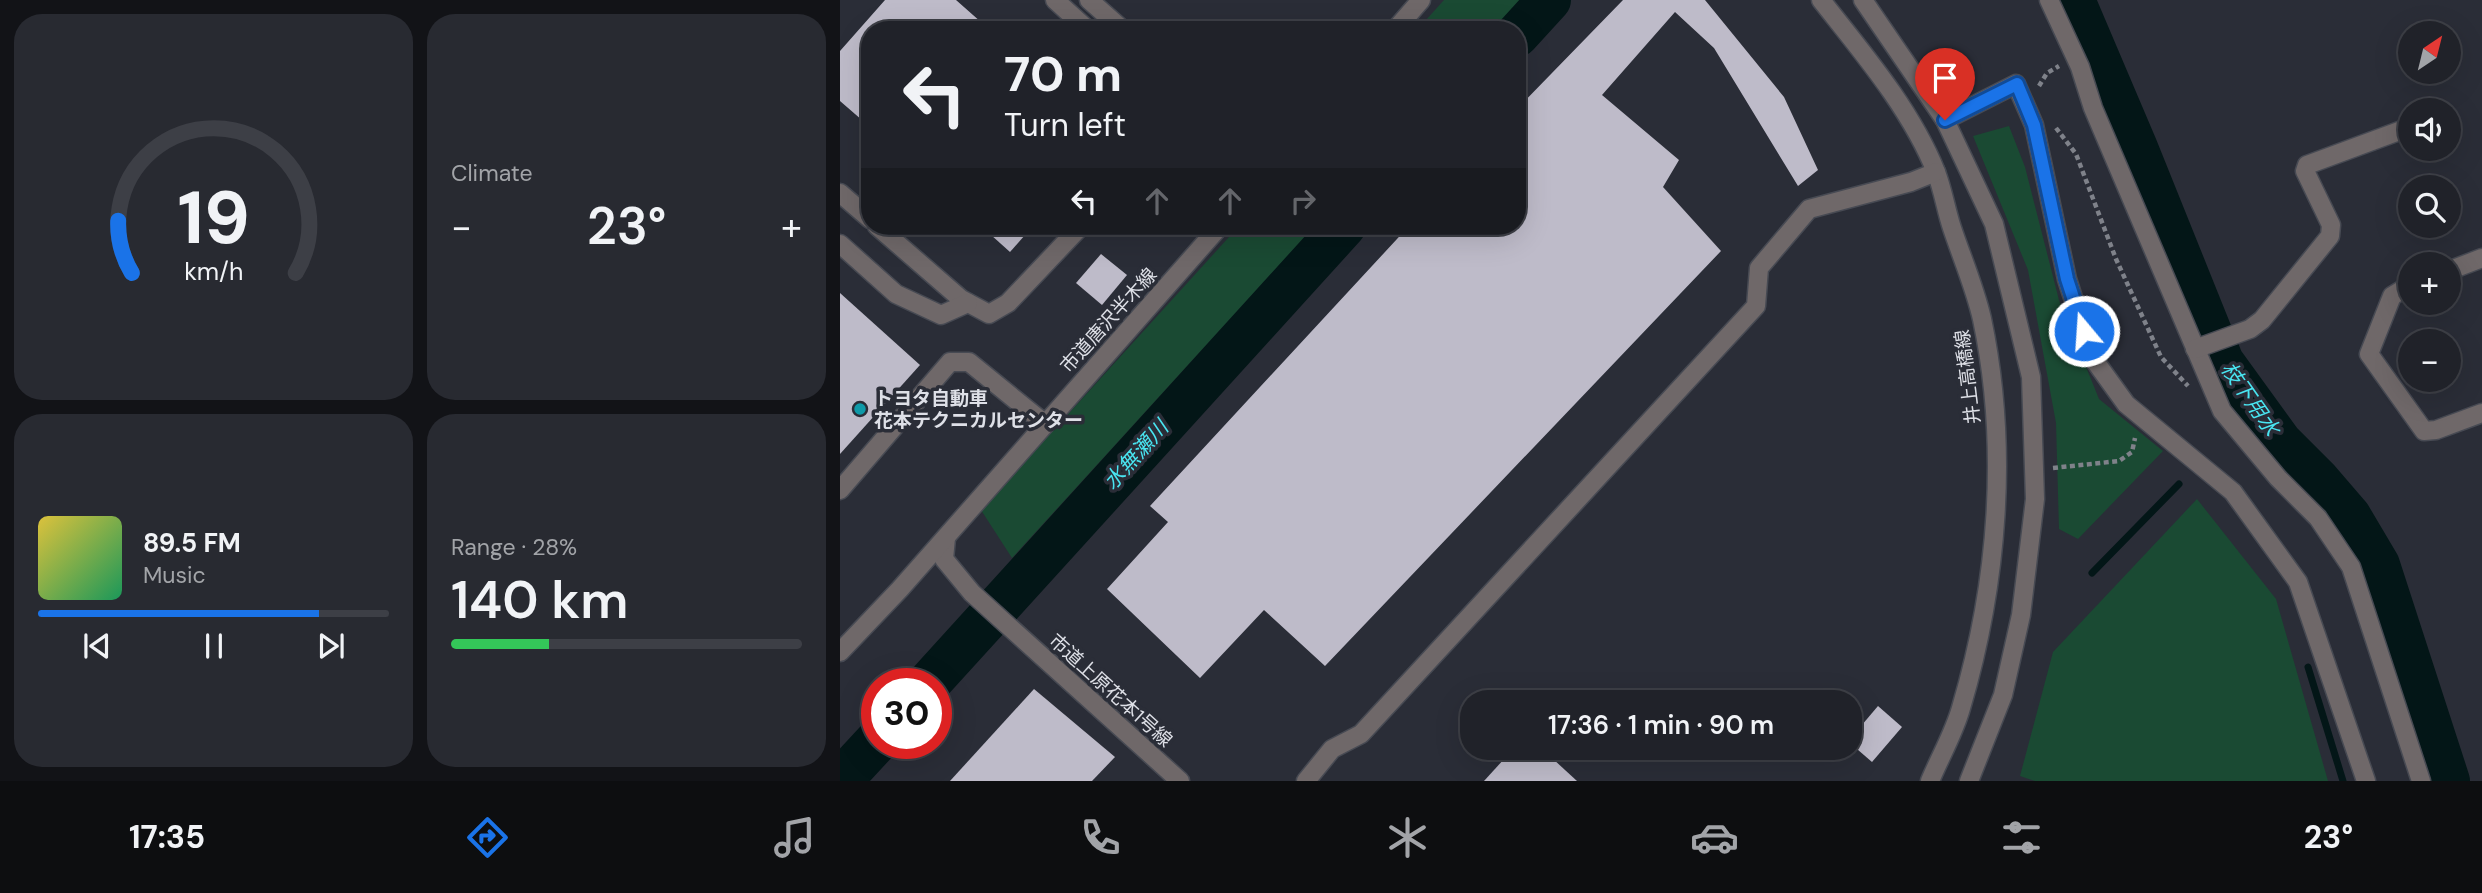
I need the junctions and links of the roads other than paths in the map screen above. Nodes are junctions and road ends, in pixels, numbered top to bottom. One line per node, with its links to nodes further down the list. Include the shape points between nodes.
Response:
1 (1055, 0): 7 (street)
2 (1089, 0): 8 (street)
3 (1821, 0): 12 (street, 井上高橋線, via 1908,120)
4 (1863, 0): 10 (street)
5 (2049, 0): 23 (street)
6 (1418, 1): 9 (street)
7 (1078, 21)
8 (1113, 21)
9 (1402, 21)
10 (1945, 120): 32 (street, via 1994,224 2032,377 2035,499 2021,615 2003,695); 33 (street, via 2017,84 2034,125 2067,279 2092,357 2126,404 2233,492 2298,582)
11 (2398, 131): 23 (street, via 2307,164 2305,171 2331,225 2330,236 2262,320)
12 (1936, 172): 30 (street, via 1808,209 1759,268 1756,306 1361,733 1332,749); 31 (street, 井上高橋線, via 1981,316 1990,361 1996,515 1977,645 1961,710)
13 (840, 193): 14 (street)
14 (861, 211)
15 (888, 235): 22 (street)
16 (1072, 235): 22 (street, via 1008,303 989,314)
17 (1212, 235): 25 (street, 市道唐沢半木線)
18 (840, 244): 22 (street, via 896,294 942,315)
19 (2482, 258): 20 (street)
20 (2461, 266)
21 (2398, 292): 24 (street, via 2392,296 2369,354 2424,431)
22 (968, 303)
23 (2196, 349): 34 (street, via 2221,411 2318,518 2351,567)
24 (2482, 413)
25 (1044, 424): 26 (street, via 970,362 950,362); 27 (street, 市道唐沢半木線)
26 (840, 490)
27 (946, 538): 28 (street, 市道唐沢半木線); 29 (street, 市道上原花本1号線, via 944,559 972,593)
28 (840, 652)
29 (1180, 781)
30 (1306, 781)
31 (1930, 781)
32 (1969, 781)
33 (2366, 781)
34 (2421, 781)

